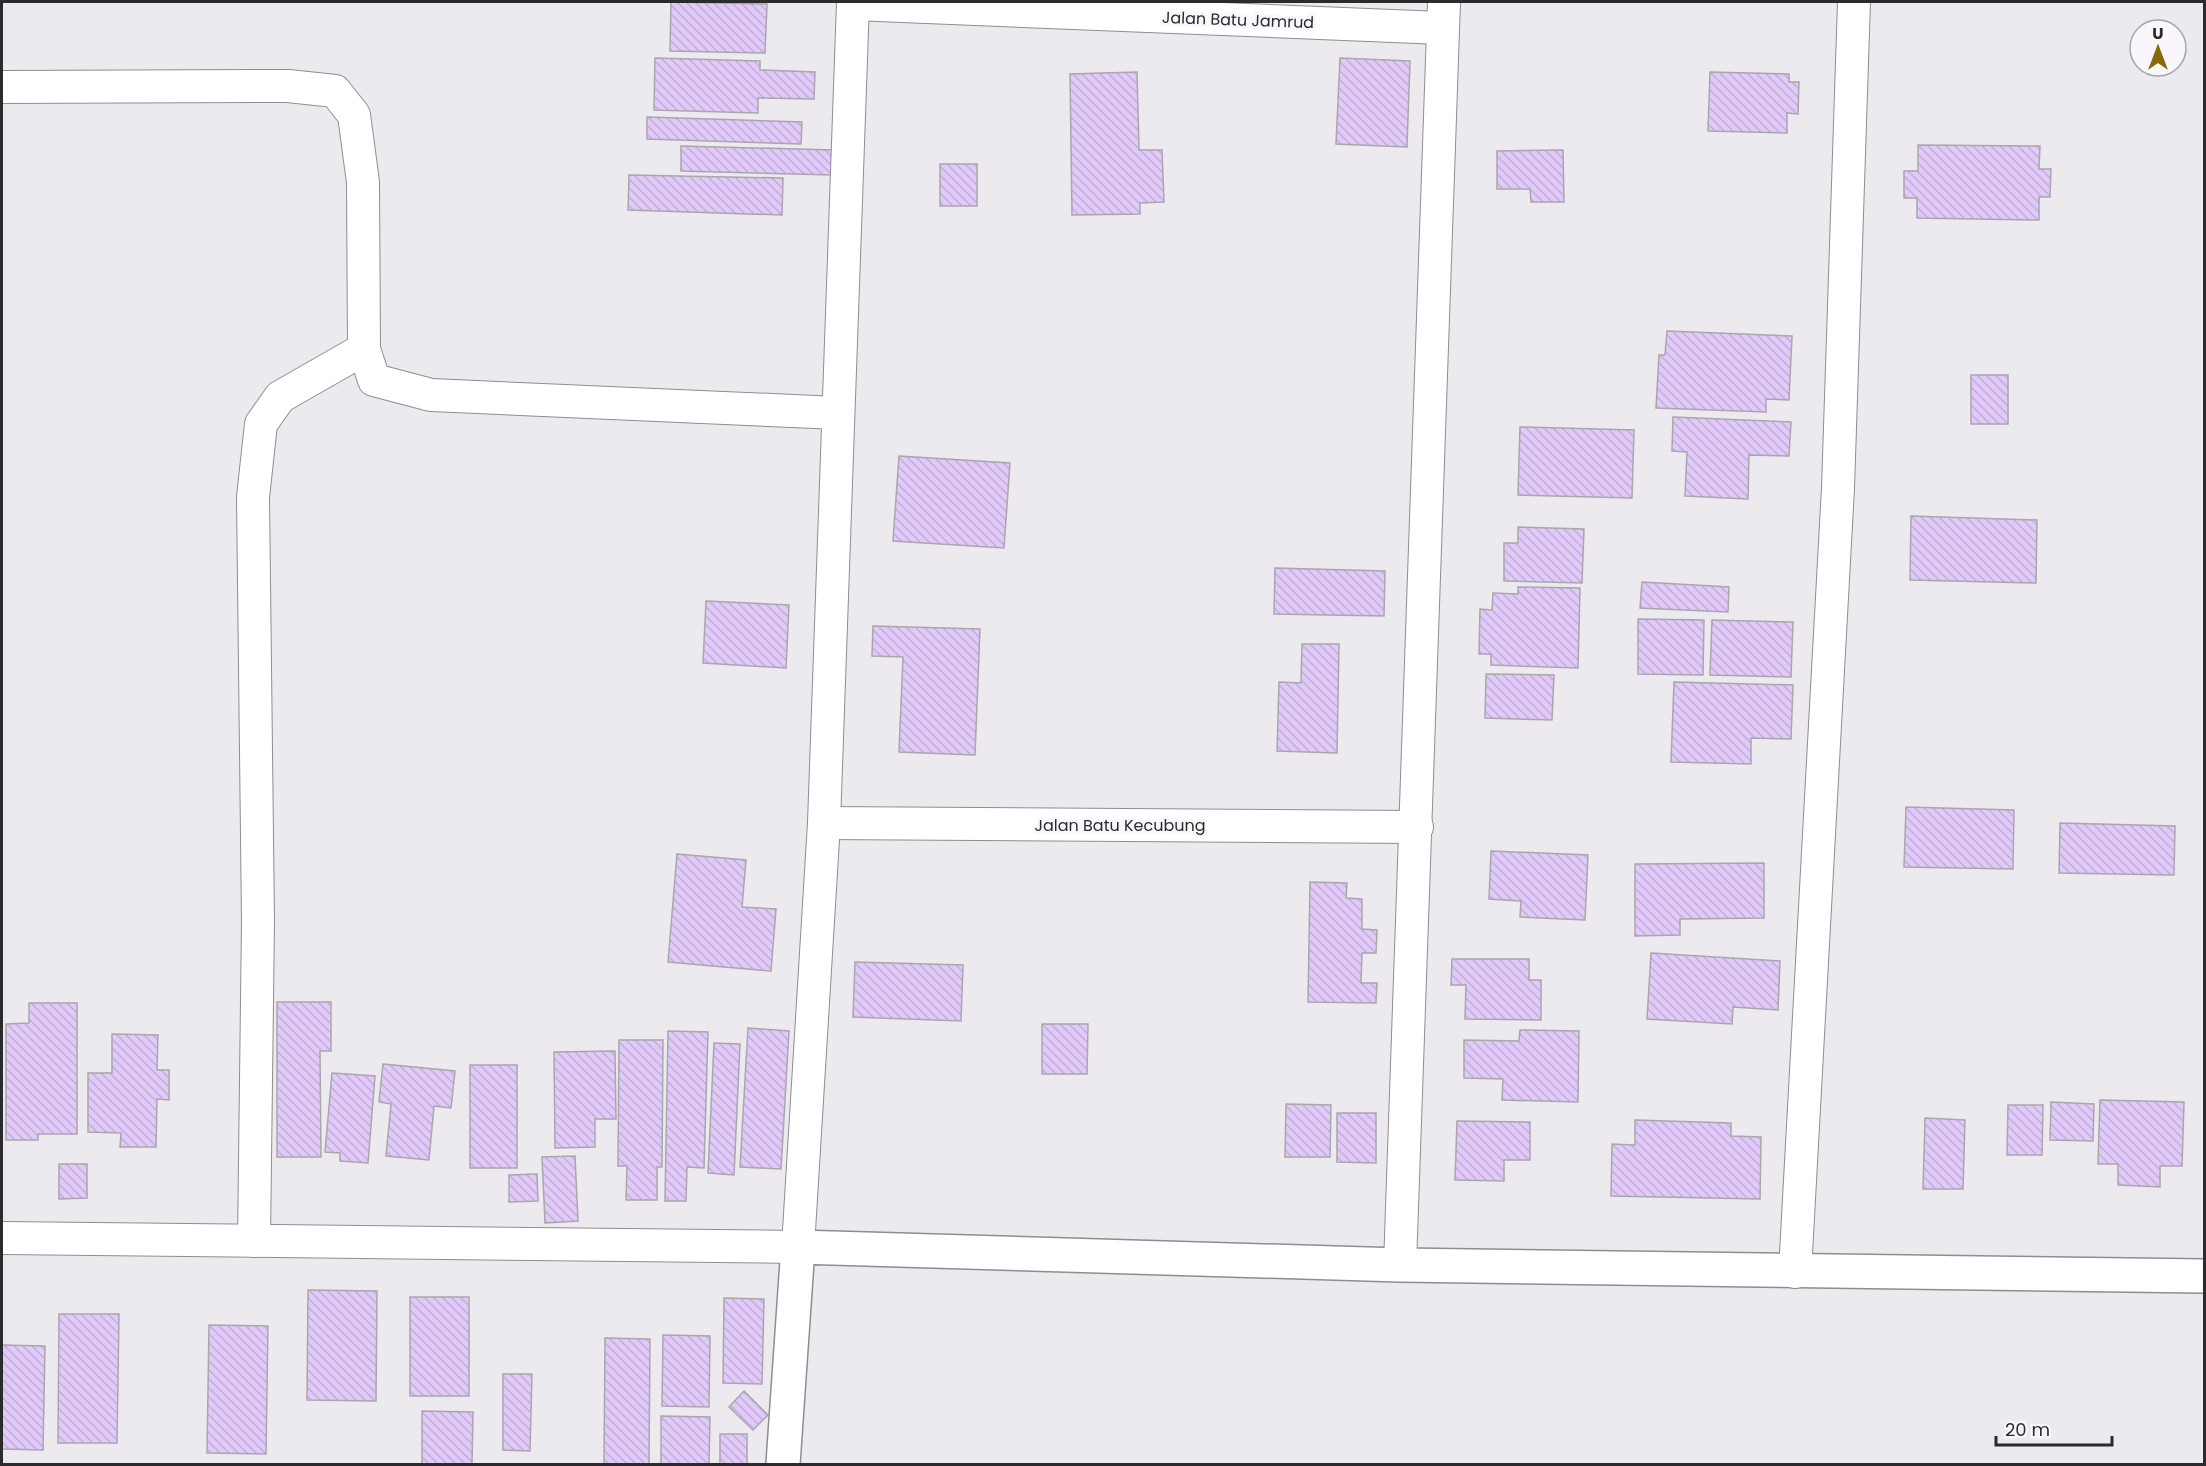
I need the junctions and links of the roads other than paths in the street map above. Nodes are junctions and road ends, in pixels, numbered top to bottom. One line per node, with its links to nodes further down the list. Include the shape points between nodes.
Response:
1 (1854, 2): 13 (street, via 1838,488)
2 (853, 3): 3 (street, Jalan Batu Jamrud); 6 (street)
3 (1443, 15): 8 (street)
4 (2, 87): 5 (street, via 288,86 335,91 354,114 363,182)
5 (364, 349): 6 (street, via 374,380 431,395); 10 (street, via 280,397 261,424 254,497 258,921)
6 (838, 413): 7 (street)
7 (824, 823): 8 (street, Jalan Batu Kecubung); 11 (street)
8 (1417, 827): 12 (street)
9 (2, 1238): 10 (street)
10 (254, 1241): 11 (street)
11 (798, 1247): 12 (street); 15 (street)
12 (1400, 1265): 13 (street)
13 (1794, 1272): 14 (street)
14 (2205, 1276)
15 (783, 1464)

